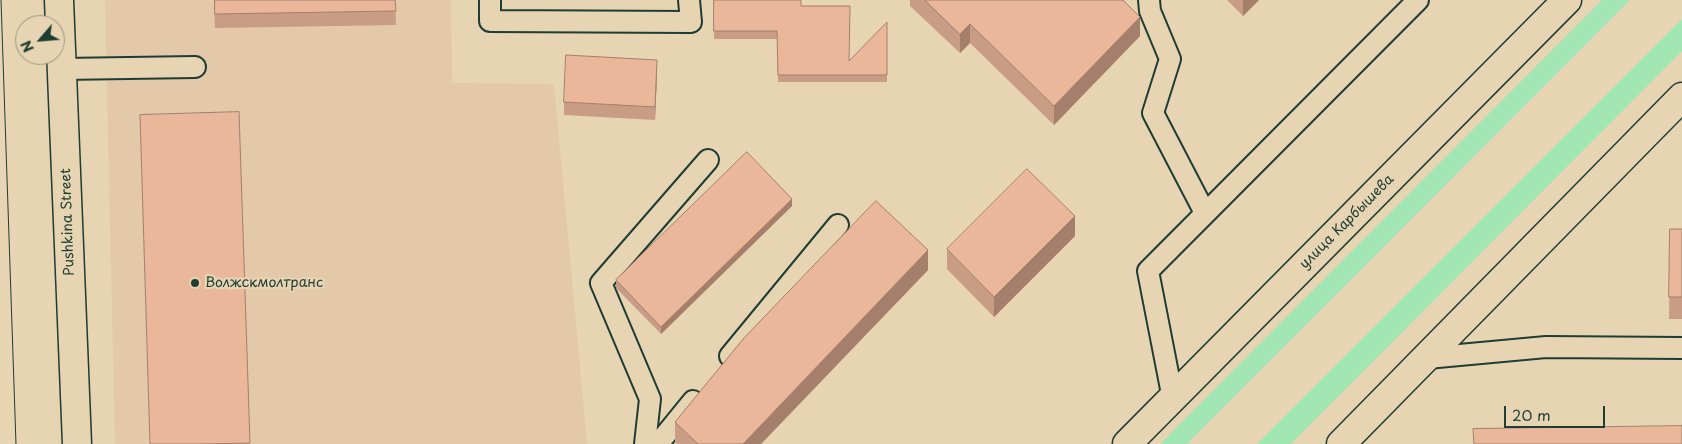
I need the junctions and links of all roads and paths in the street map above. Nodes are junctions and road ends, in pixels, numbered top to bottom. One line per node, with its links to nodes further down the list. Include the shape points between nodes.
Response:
1 (59, 0): 8 (street, Pushkina Street)
2 (490, 0): 3 (lane, via 490,21 691,22)
3 (689, 0)
4 (1149, 0): 11 (lane, via 1150,12 1170,59 1153,113)
5 (1418, 0): 11 (lane)
6 (1567, 0): 15 (street, улица Карбышева)
7 (195, 67): 8 (lane)
8 (62, 68): 16 (street, Pushkina Street)
9 (1682, 97): 14 (street)
10 (708, 160): 17 (lane, via 601,283 650,399)
11 (1205, 214): 15 (lane, via 1148,271)
12 (838, 225): 18 (lane)
13 (1682, 348): 14 (lane, via 1546,347)
14 (1427, 358): 20 (street)
15 (1173, 399): 19 (street, улица Карбышева)
16 (77, 444)
17 (645, 444)
18 (658, 444)
19 (1127, 444)
20 (1341, 444)

